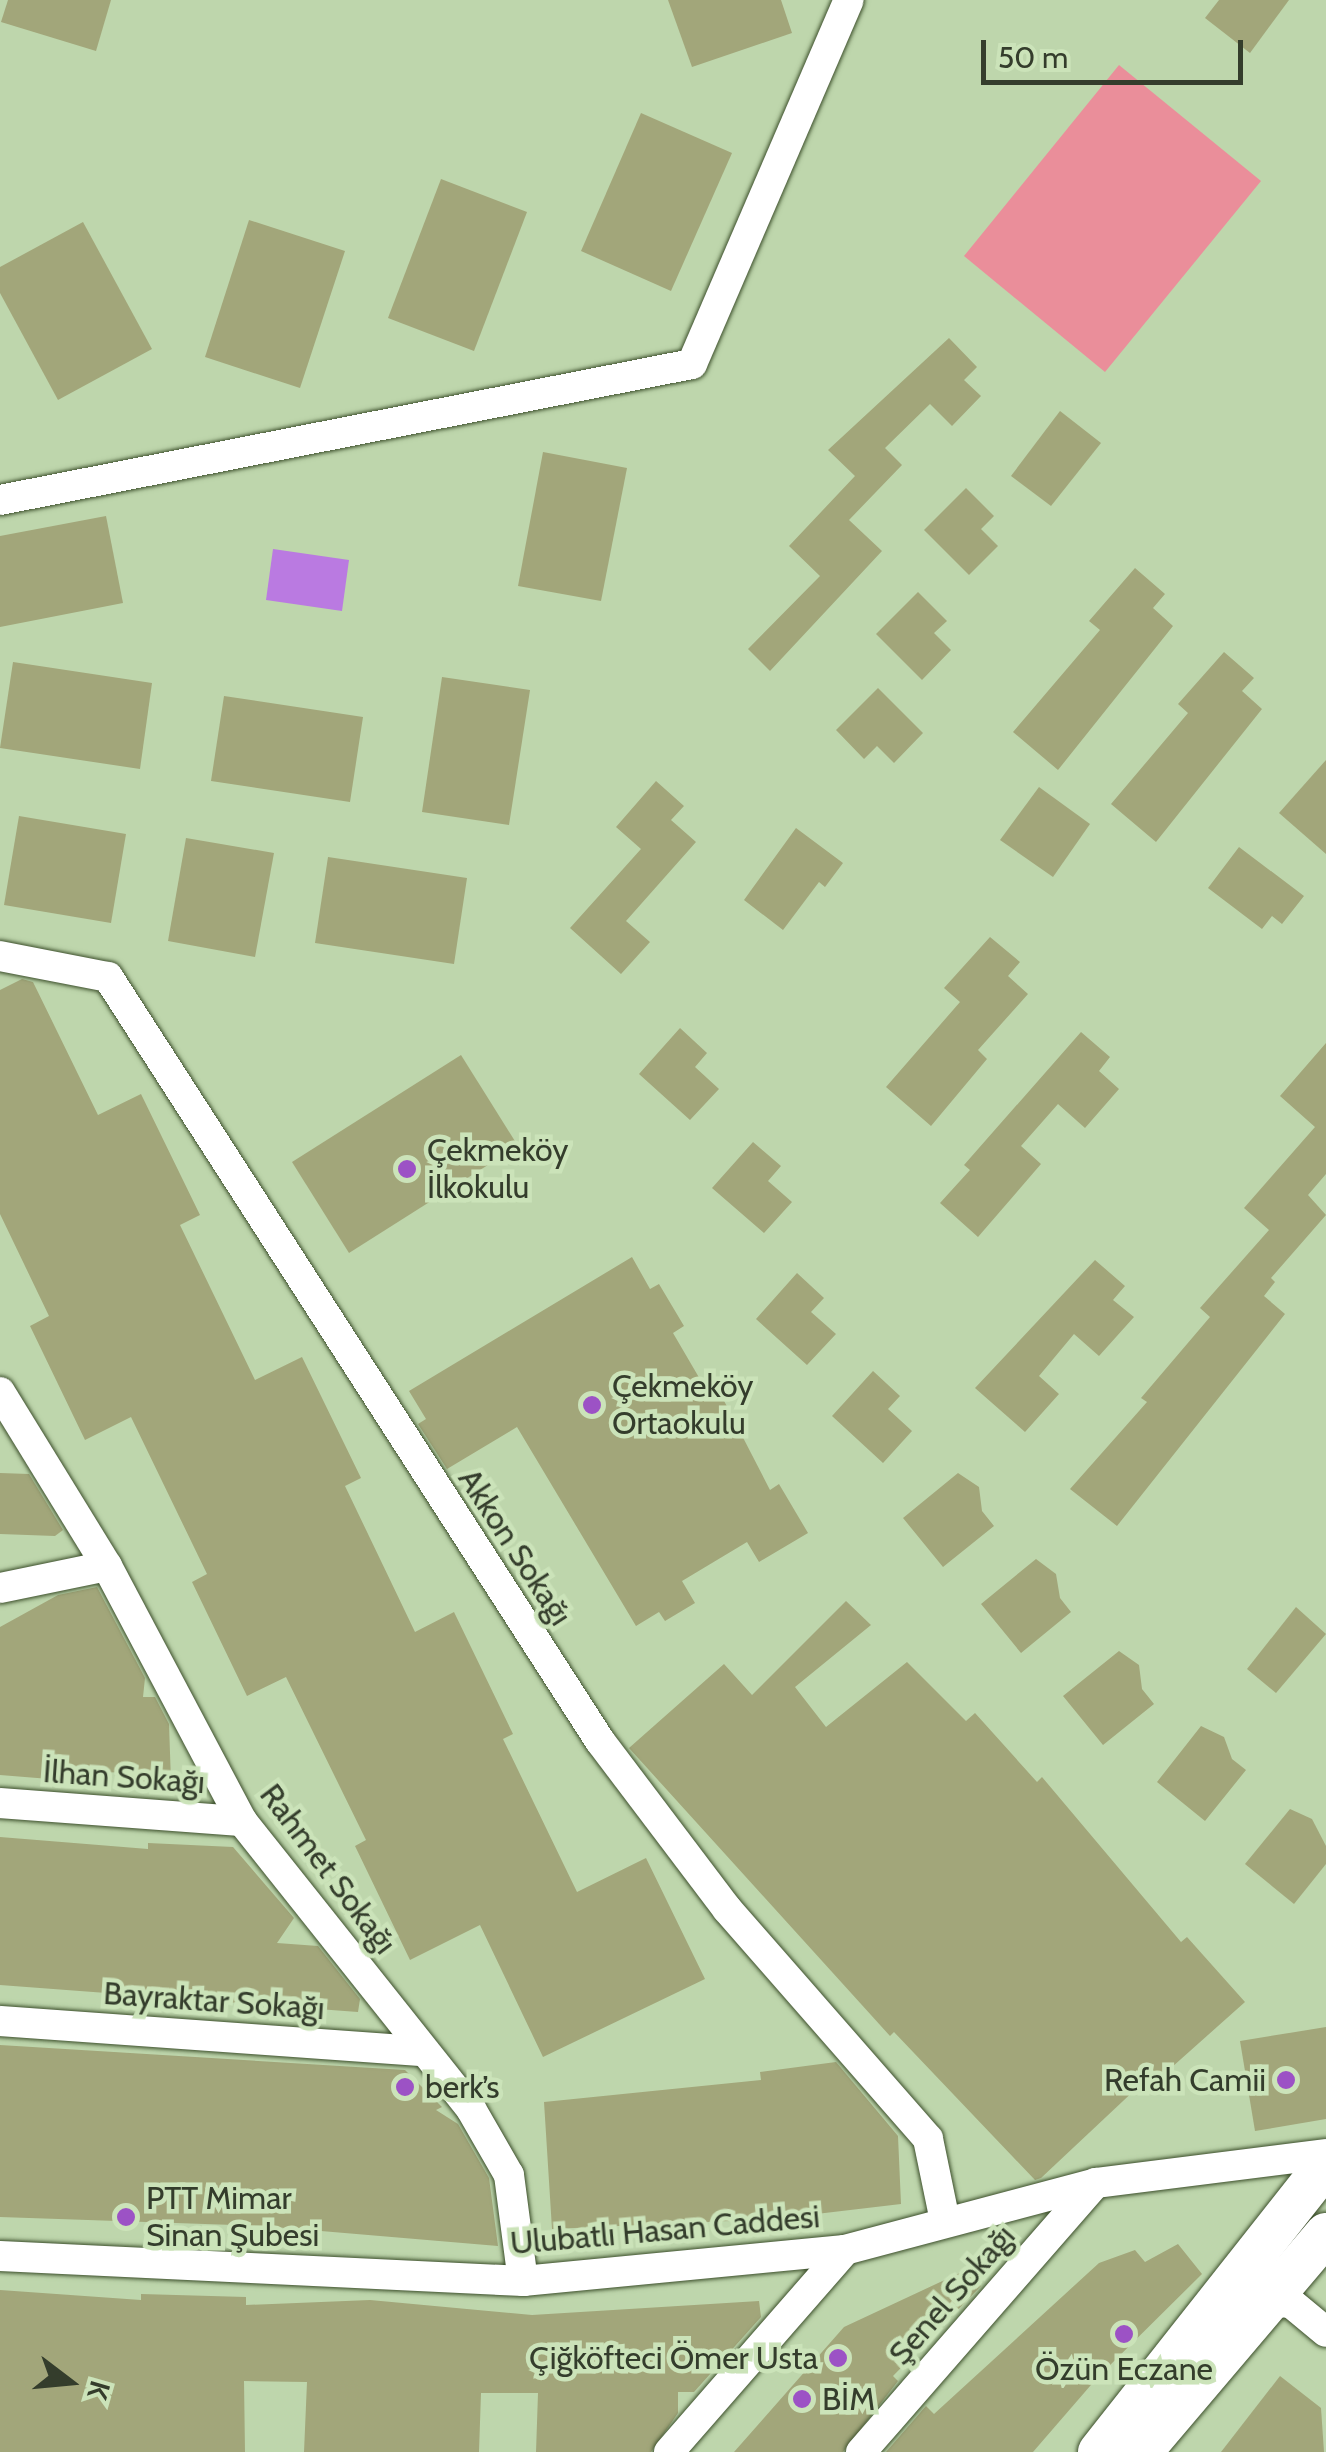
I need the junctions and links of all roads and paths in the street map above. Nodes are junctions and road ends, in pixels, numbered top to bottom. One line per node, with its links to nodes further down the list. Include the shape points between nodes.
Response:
1 (849, 0): 2 (street, via 692,364)
2 (0, 500)
3 (0, 956): 15 (street, Akkon Sokağı, via 108,977 600,1741 727,1909 928,2139)
4 (0, 1392): 5 (street, Rahmet Sokağı)
5 (107, 1566): 6 (street); 8 (street, Rahmet Sokağı)
6 (0, 1588)
7 (0, 1802): 8 (street, İlhan Sokağı)
8 (242, 1821): 10 (street, Rahmet Sokağı)
9 (0, 2020): 10 (street, Bayraktar Sokağı)
10 (423, 2052): 19 (street, Rahmet Sokağı, via 471,2109 509,2175)
11 (1326, 2154): 13 (street, Ulubatlı Hasan Caddesi)
12 (1326, 2165): 14 (main road); 24 (main road)
13 (1096, 2183): 15 (street, Ulubatlı Hasan Caddesi); 23 (street, Şenel Sokağı)
14 (1326, 2190)
15 (945, 2221): 17 (street, Ulubatlı Hasan Caddesi)
16 (1326, 2234): 20 (main road)
17 (845, 2250): 19 (street, Ulubatlı Hasan Caddesi); 22 (street)
18 (0, 2256): 19 (street, Ulubatlı Hasan Caddesi)
19 (522, 2281)
20 (1268, 2302): 21 (street, via 1291,2303); 25 (main road)
21 (1326, 2332)
22 (669, 2452)
23 (861, 2452)
24 (1100, 2452)
25 (1141, 2452)

